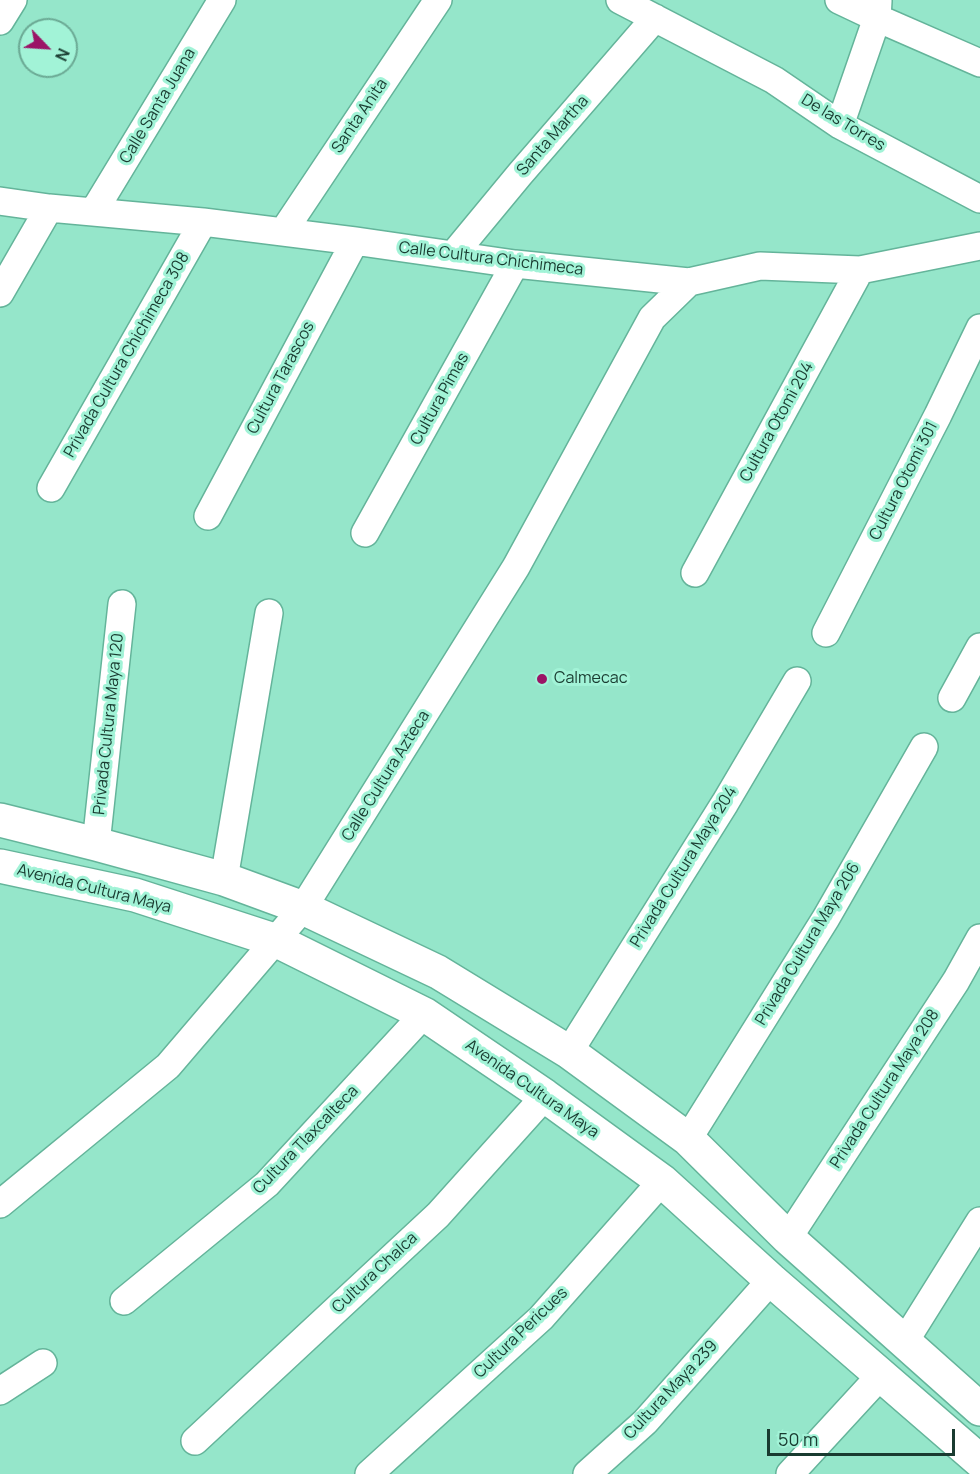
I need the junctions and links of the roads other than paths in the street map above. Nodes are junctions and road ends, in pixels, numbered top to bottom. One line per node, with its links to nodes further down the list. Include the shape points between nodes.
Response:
1 (13, 0): 8 (street)
2 (222, 0): 14 (street, Calle Santa Juana)
3 (438, 0): 16 (street, Santa Anita)
4 (620, 0): 7 (street, De las Torres)
5 (839, 0): 6 (street)
6 (878, 9): 9 (street); 10 (street)
7 (655, 18): 10 (street, De las Torres, via 774,80); 19 (street, Santa Martha)
8 (0, 21)
9 (980, 63)
10 (840, 124): 11 (street, De las Torres)
11 (980, 199)
12 (0, 201): 13 (street, Calle Cultura Chichimeca)
13 (49, 208): 14 (street, Calle Cultura Chichimeca); 23 (street)
14 (94, 211): 15 (street, Calle Cultura Chichimeca)
15 (202, 222): 16 (street, Calle Cultura Chichimeca); 25 (street, Privada Cultura Chichimeca 308)
16 (283, 232): 17 (street, Calle Cultura Chichimeca)
17 (355, 241): 19 (street, Calle Cultura Chichimeca); 26 (street, Cultura Tarascos)
18 (980, 246): 21 (street, Calle Cultura Chichimeca)
19 (453, 255): 20 (street, Calle Cultura Chichimeca)
20 (515, 264): 22 (street, Calle Cultura Chichimeca); 27 (street, Cultura Pimas)
21 (860, 270): 22 (street, Calle Cultura Chichimeca, via 760,266); 28 (street, Cultura Otomi 204)
22 (689, 282): 40 (street, Calle Cultura Azteca, via 652,318 516,567)
23 (0, 293)
24 (980, 328): 31 (street, Cultura Otomi 301)
25 (51, 488)
26 (208, 516)
27 (365, 533)
28 (695, 573)
29 (122, 603): 37 (street, Privada Cultura Maya 120)
30 (269, 614): 39 (street)
31 (826, 633)
32 (980, 647): 34 (street)
33 (797, 681): 44 (street, Privada Cultura Maya 204)
34 (952, 698)
35 (924, 747): 46 (street, Privada Cultura Maya 206, via 826,918)
36 (0, 820): 37 (street)
37 (96, 844): 39 (street)
38 (0, 866): 42 (street, Avenida Cultura Maya, via 135,895)
39 (224, 879): 40 (street)
40 (303, 908): 42 (street, Calle Cultura Azteca); 44 (street, via 438,972)
41 (980, 938): 50 (street, Privada Cultura Maya 208)
42 (277, 941): 43 (street, Avenida Cultura Maya); 48 (street, Calle Cultura Azteca, via 168,1066)
43 (424, 1014): 45 (street, Avenida Cultura Maya); 52 (street, Cultura Tlaxcalteca, via 267,1184)
44 (569, 1052): 46 (street)
45 (545, 1096): 47 (street, Avenida Cultura Maya); 58 (street, Cultura Chalca, via 438,1215)
46 (688, 1139): 50 (street)
47 (662, 1181): 51 (street, Avenida Cultura Maya); 60 (street, Cultura Pericues, via 541,1318)
48 (0, 1204)
49 (980, 1221): 53 (street)
50 (788, 1238): 53 (street)
51 (761, 1292): 55 (street, Avenida Cultura Maya); 61 (street, Cultura Maya 239, via 645,1422)
52 (124, 1301)
53 (905, 1341): 57 (street)
54 (43, 1363): 56 (street)
55 (881, 1375): 59 (street, Avenida Cultura Maya); 62 (street)
56 (0, 1391)
57 (980, 1409)
58 (195, 1441)
59 (980, 1461)
60 (369, 1474)
61 (587, 1474)
62 (790, 1474)

